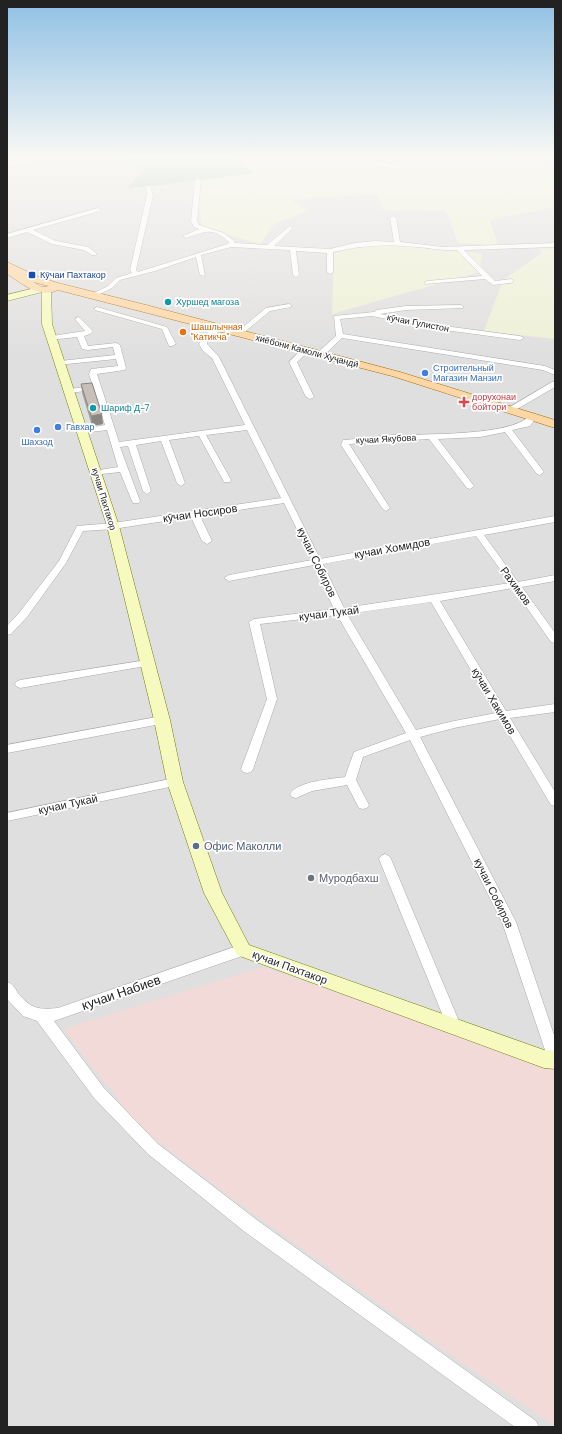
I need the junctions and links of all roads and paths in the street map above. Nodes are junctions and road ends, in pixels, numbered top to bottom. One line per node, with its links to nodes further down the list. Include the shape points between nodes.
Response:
1 (53, 223): 7 (street)
2 (144, 223): 22 (street, via 133,270)
3 (195, 223): 6 (street, via 196,226)
4 (394, 223): 10 (street)
5 (290, 228): 13 (street)
6 (206, 229): 9 (street); 11 (street, via 216,230 226,236 232,242)
7 (28, 230): 8 (street); 17 (street, via 54,243 86,248)
8 (7, 236)
9 (186, 236)
10 (397, 243): 14 (street); 16 (street, via 364,243)
11 (231, 245): 13 (street); 18 (street)
12 (555, 245): 14 (street)
13 (268, 248): 15 (street)
14 (459, 249): 25 (street)
15 (293, 250): 16 (street); 24 (street)
16 (330, 251): 21 (street)
17 (94, 254)
18 (198, 254): 22 (street); 23 (street)
19 (7, 265): 28 (main road, via 35,279)
20 (7, 270): 28 (main road)
21 (330, 272)
22 (136, 274): 29 (street, via 118,279 110,287)
23 (203, 275)
24 (296, 275)
25 (487, 277): 26 (street, via 493,283); 27 (street)
26 (511, 281)
27 (427, 283)
28 (46, 288): 29 (main road, хиёбони Камоли Хуҷандӣ, via 71,289); 30 (main road); 42 (main road, кучаи Пахтакор, via 47,324)
29 (94, 295): 32 (main road, хиёбони Камоли Хуҷандӣ)
30 (7, 298)
31 (289, 306): 39 (street, via 268,309)
32 (142, 307): 36 (street); 38 (main road, хиёбони Камоли Хуҷандӣ)
33 (461, 307): 35 (street, via 406,308)
34 (98, 309): 36 (street)
35 (366, 314): 41 (street, кӯчаи Гулистон, via 336,317); 43 (street, кӯчаи Гулистон)
36 (127, 317): 44 (street, via 162,326)
37 (78, 319): 40 (street, via 89,331)
38 (220, 328): 39 (main road, хиёбони Камоли Хуҷандӣ); 58 (street, кучаи Собиров, via 205,339 203,344 215,357)
39 (240, 333): 45 (main road, хиёбони Камоли Хуҷандӣ)
40 (80, 335): 42 (street); 47 (street, via 85,347 88,348 116,345)
41 (340, 336): 46 (street); 49 (street, via 545,368)
42 (52, 338): 48 (main road, кучаи Пахтакор)
43 (520, 338)
44 (172, 344)
45 (306, 350): 46 (main road, хиёбони Камоли Хуҷандӣ); 53 (street, via 293,362)
46 (320, 354): 54 (main road, хиёбони Камоли Хуҷандӣ, via 396,374)
47 (119, 357): 48 (street); 51 (street, via 122,368 94,371)
48 (60, 363): 52 (main road, кучаи Пахтакор)
49 (555, 373)
50 (555, 384): 54 (street)
51 (97, 388): 52 (street); 57 (street)
52 (69, 391): 60 (main road, кучаи Пахтакор)
53 (310, 397)
54 (509, 410): 55 (main road, хиёбони Камоли Хуҷандӣ)
55 (532, 418): 56 (main road, хиёбони Камоли Хуҷандӣ); 59 (street, кучаи Якубова, via 527,424)
56 (555, 424)
57 (110, 427): 60 (street); 65 (street)
58 (250, 427): 61 (street); 73 (street, кучаи Собиров)
59 (507, 429): 62 (street, кучаи Якубова, via 480,435); 67 (street)
60 (82, 431): 68 (main road, кучаи Пахтакор)
61 (201, 433): 63 (street); 69 (street)
62 (432, 437): 71 (street, кучаи Якубова); 75 (street, кучаи Якубова, via 346,442 345,445)
63 (164, 438): 64 (street); 70 (street)
64 (131, 443): 65 (street); 72 (street)
65 (116, 445): 66 (street)
66 (123, 469): 68 (street); 74 (street)
67 (540, 472)
68 (96, 473): 78 (main road, кучаи Пахтакор)
69 (227, 480)
70 (181, 483)
71 (470, 486)
72 (147, 491)
73 (287, 500): 76 (street, кӯчаи Носиров); 81 (street, кучаи Собиров)
74 (136, 501)
75 (386, 508)
76 (194, 514): 78 (street, кӯчаи Носиров); 80 (street)
77 (555, 519): 79 (street, кучаи Хомидов)
78 (113, 526): 87 (street, кӯчаи Носиров, via 80,528 63,561 23,615); 89 (main road, кучаи Пахтакор)
79 (478, 532): 81 (street, кучаи Хомидов); 84 (street, Рахимов)
80 (207, 541)
81 (317, 561): 82 (street, кучаи Хомидов); 86 (street, кучаи Собиров)
82 (229, 578)
83 (555, 578): 84 (street, кучаи Тукай)
84 (516, 585): 85 (street, кучаи Тукай); 88 (street, Рахимов)
85 (434, 599): 86 (street, кучаи Тукай); 92 (street, кӯчаи Хакимов)
86 (341, 612): 94 (street, кучаи Собиров); 96 (street, кучаи Тукай, via 254,622 272,700)
87 (7, 632)
88 (555, 640)
89 (147, 663): 90 (street); 93 (main road, кучаи Пахтакор)
90 (20, 684)
91 (555, 708): 92 (street)
92 (502, 715): 94 (street); 100 (street, кӯчаи Хакимов)
93 (162, 720): 95 (street); 98 (main road, кучаи Пахтакор)
94 (413, 735): 97 (street, via 358,756); 108 (street, кучаи Собиров, via 509,922)
95 (7, 749)
96 (247, 769)
97 (350, 780): 99 (street, via 309,787); 101 (street)
98 (175, 782): 102 (street, кучаи Тукай); 104 (main road, кучаи Пахтакор, via 213,893)
99 (296, 794)
100 (555, 802)
101 (363, 804)
102 (7, 817)
103 (385, 859): 107 (street)
104 (243, 950): 106 (street, кучаи Набиев, via 58,1014); 107 (main road, кучаи Пахтакор)
105 (7, 988): 106 (street, via 16,1002 27,1012)
106 (42, 1016): 109 (street, via 99,1093 153,1149 251,1226)
107 (454, 1026): 108 (main road, кучаи Пахтакор)
108 (555, 1060)
109 (530, 1427)

